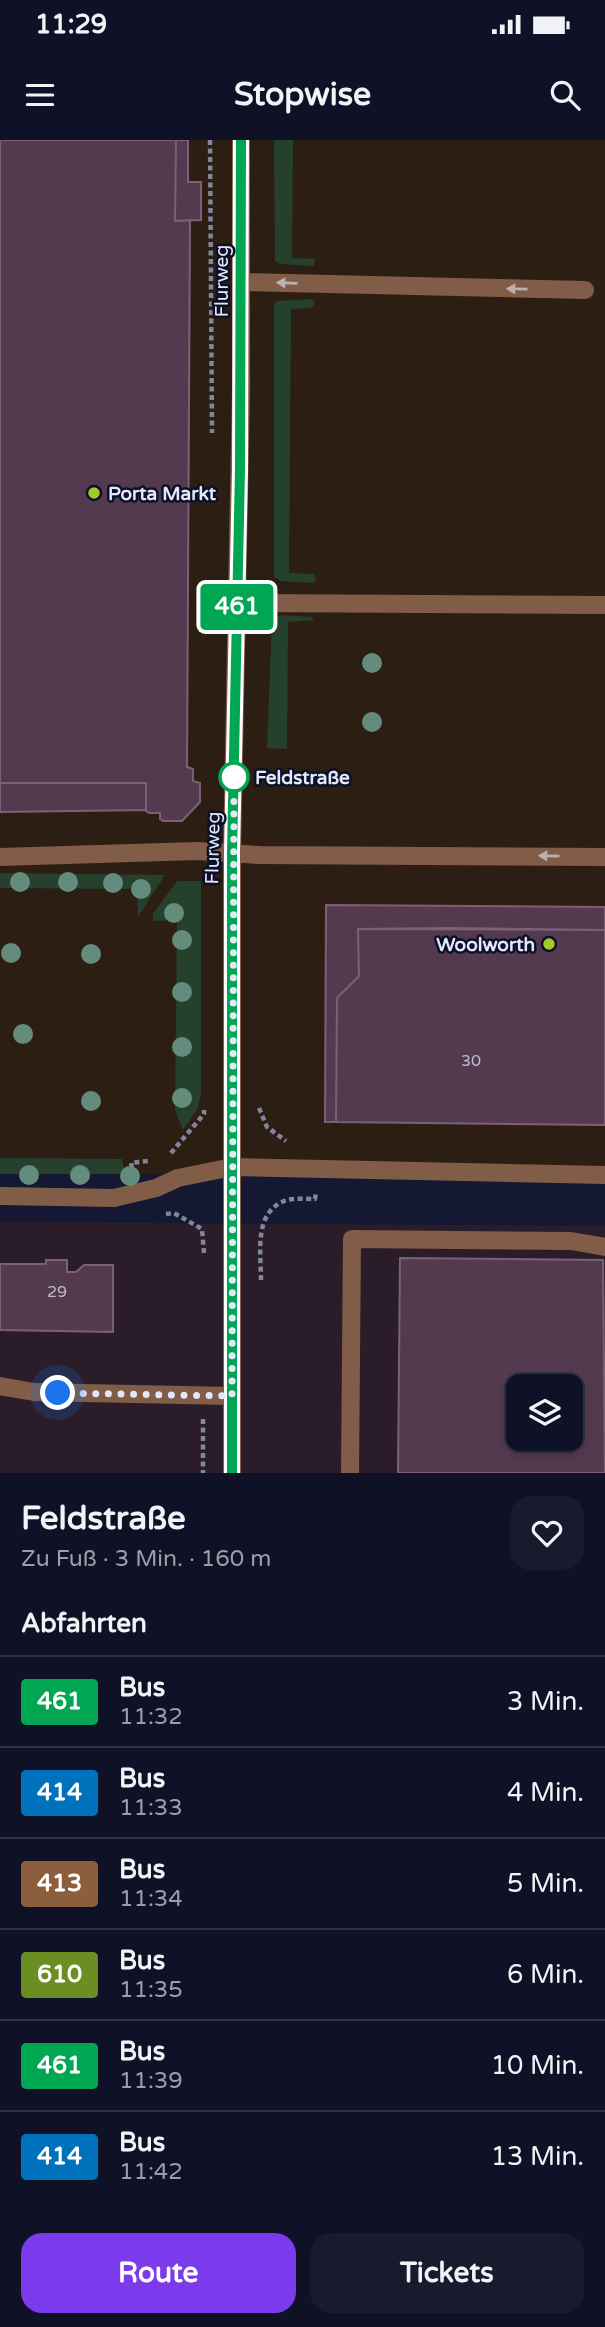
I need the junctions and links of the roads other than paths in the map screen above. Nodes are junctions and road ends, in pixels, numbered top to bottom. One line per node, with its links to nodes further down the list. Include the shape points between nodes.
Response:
1 (242, 140): 2 (street, Flurweg)
2 (242, 282): 3 (street, one-way to 2); 4 (street, Flurweg)
3 (585, 290)
4 (237, 603): 5 (street); 6 (street, Flurweg)
5 (605, 605)
6 (232, 852): 7 (street); 8 (street, one-way to 6); 9 (street, Flurweg)
7 (0, 857)
8 (605, 857)
9 (232, 1167): 10 (street); 11 (street, via 114,1198); 14 (street, Flurweg)
10 (605, 1175)
11 (0, 1196)
12 (605, 1247): 16 (street, via 571,1241 352,1239)
13 (0, 1386): 14 (street, via 34,1392)
14 (232, 1396): 15 (street, Flurweg)
15 (232, 1473)
16 (350, 1473)

